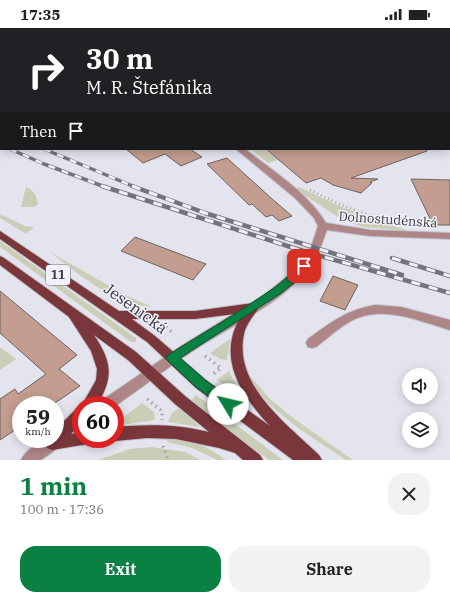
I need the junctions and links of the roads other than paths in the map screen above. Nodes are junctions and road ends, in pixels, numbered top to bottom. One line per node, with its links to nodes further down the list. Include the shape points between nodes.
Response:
1 (241, 150): 2 (street, via 307,205)
2 (323, 226): 4 (street, Dolnostudénská, via 370,233); 5 (street)
3 (0, 234): 10 (main road, Jesenická / 11)
4 (450, 236)
5 (317, 244)
6 (0, 260): 9 (main road, 11)
7 (304, 266): 8 (street, via 287,284)
8 (253, 307): 10 (main road, via 195,315); 13 (street); 25 (main road, via 238,333 236,345 237,364 242,378 264,408)
9 (72, 312): 14 (main road, 11); 15 (main road, via 102,361 104,370)
10 (116, 315): 13 (main road, Jesenická / 11, via 151,339)
11 (450, 325): 12 (street, via 378,308 351,315)
12 (312, 343)
13 (172, 358): 14 (street); 24 (main road, Jesenická / 11, via 201,384)
14 (151, 373): 16 (street); 21 (main road, 11)
15 (96, 396)
16 (119, 396)
17 (72, 423): 18 (main road)
18 (64, 431)
19 (124, 433): 21 (main road, via 162,430 183,432)
20 (46, 448): 22 (street)
21 (240, 448): 23 (main road, 11)
22 (29, 460)
23 (255, 460)
24 (305, 460)
25 (314, 460)

